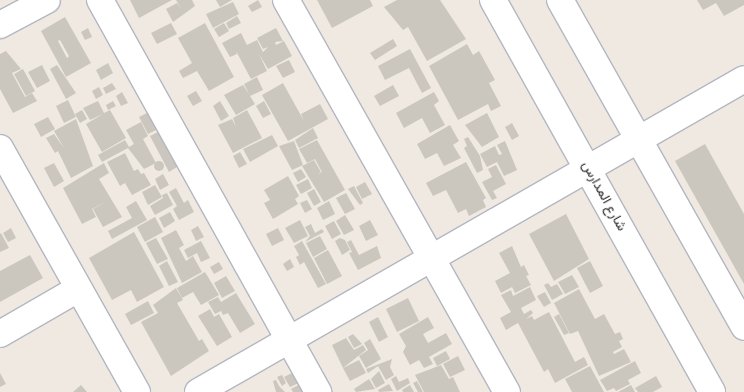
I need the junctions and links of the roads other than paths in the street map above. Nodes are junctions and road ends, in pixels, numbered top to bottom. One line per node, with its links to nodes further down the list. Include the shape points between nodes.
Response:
1 (47, 0): 6 (street)
2 (100, 0): 15 (street)
3 (286, 0): 11 (street)
4 (493, 0): 10 (street, شارع المدارس)
5 (560, 0): 8 (street)
6 (0, 26)
7 (744, 79): 8 (street)
8 (639, 139): 10 (street); 13 (street)
9 (0, 148): 12 (street)
10 (588, 167): 11 (street); 20 (street, شارع المدارس)
11 (433, 258): 15 (street); 19 (street)
12 (78, 289): 14 (street); 16 (street)
13 (744, 327)
14 (0, 334)
15 (288, 340): 17 (street); 18 (street)
16 (137, 392)
17 (198, 392)
18 (318, 392)
19 (507, 392)
20 (712, 392)

